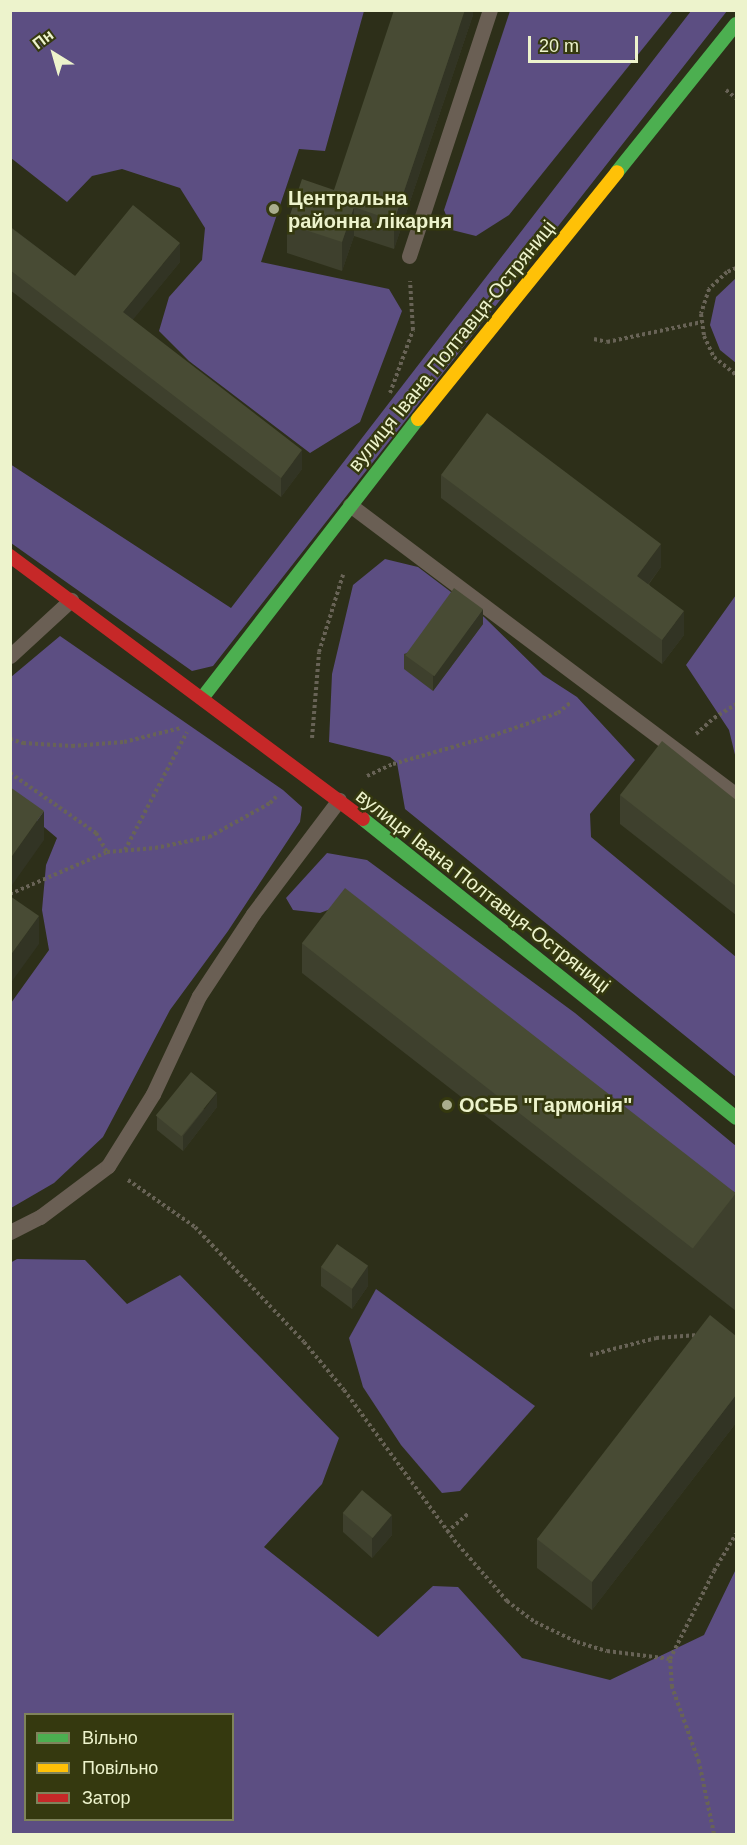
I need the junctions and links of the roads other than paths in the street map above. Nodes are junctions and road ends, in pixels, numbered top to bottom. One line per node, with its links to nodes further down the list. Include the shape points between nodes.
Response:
1 (490, 10): 3 (lane)
2 (736, 24): 4 (street, вулиця Івана Полтавця-Остряниці)
3 (409, 256)
4 (350, 505): 8 (street, вулиця Івана Полтавця-Остряниці); 9 (lane)
5 (10, 556): 6 (street, вулиця Івана Полтавця-Остряниці)
6 (71, 600): 7 (lane); 8 (street, вулиця Івана Полтавця-Остряниці)
7 (10, 656)
8 (203, 697): 10 (street, вулиця Івана Полтавця-Остряниці)
9 (736, 795)
10 (339, 800): 11 (street, вулиця Івана Полтавця-Остряниці); 12 (lane, via 252,914 199,996 153,1094 108,1166 40,1217)
11 (736, 1118)
12 (10, 1232)

